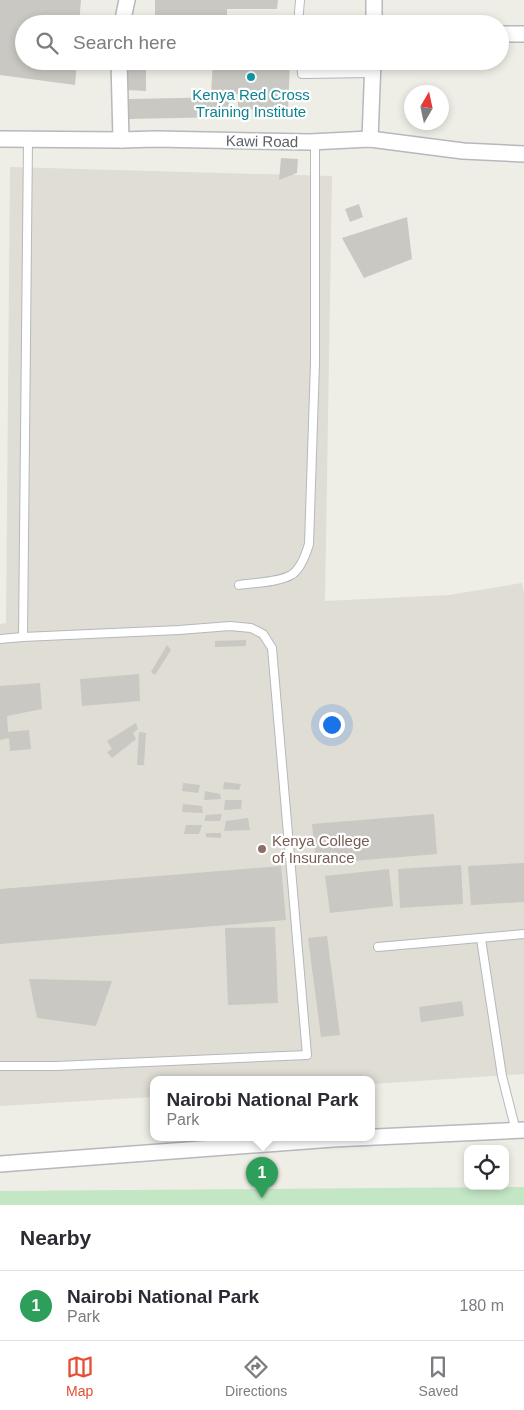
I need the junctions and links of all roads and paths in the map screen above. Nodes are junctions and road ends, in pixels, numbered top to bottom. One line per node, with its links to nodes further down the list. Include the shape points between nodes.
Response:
1 (128, 0): 4 (street)
2 (300, 0): 5 (lane)
3 (374, 0): 6 (street)
4 (124, 15)
5 (299, 15)
6 (374, 15)
7 (509, 34): 8 (street)
8 (524, 34)
9 (118, 70): 16 (street)
10 (302, 70): 11 (lane, via 302,74)
11 (343, 70)
12 (373, 70): 14 (street)
13 (0, 139): 15 (street, Kawi Road)
14 (370, 139): 17 (street, Kawi Road); 18 (street, Kawi Road, via 463,151)
15 (28, 140): 16 (street, Kawi Road); 20 (lane)
16 (121, 140): 17 (street, Kawi Road)
17 (315, 142): 19 (lane, via 315,363 309,544 292,575)
18 (524, 154)
19 (239, 585)
20 (22, 637): 21 (lane); 25 (lane, via 230,626 251,628 263,634 272,648 306,1054)
21 (0, 639)
22 (524, 934): 23 (lane)
23 (481, 939): 24 (lane); 26 (lane, via 502,1076)
24 (378, 947)
25 (0, 1066)
26 (520, 1131): 27 (street)
27 (375, 1137)
28 (306, 1141): 29 (street)
29 (0, 1164)

